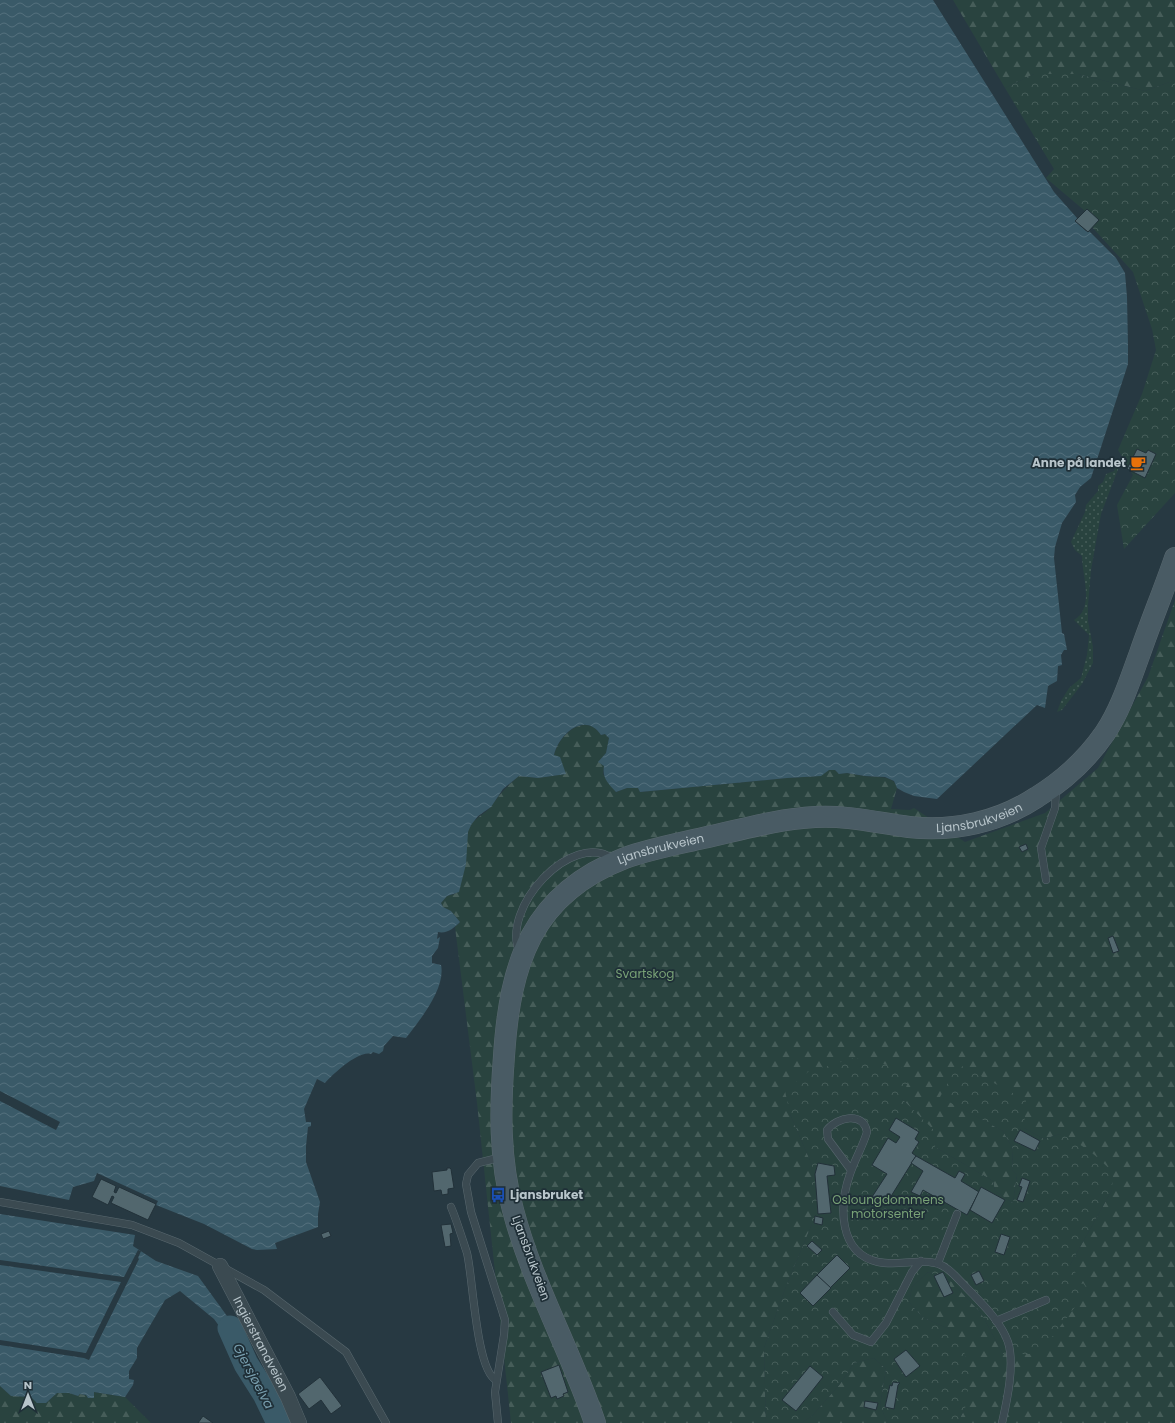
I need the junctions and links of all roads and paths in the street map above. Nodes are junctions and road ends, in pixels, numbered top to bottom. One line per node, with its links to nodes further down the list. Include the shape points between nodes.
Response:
1 (1175, 558): 2 (main road, Ljansbrukveien, via 1113,719 1084,758)
2 (1057, 784): 3 (lane, via 1055,808 1041,848); 4 (main road, Ljansbrukveien, via 1017,809 972,824 918,828 839,817 800,818 672,845 617,862 590,875 562,895 538,924 522,956 510,1003 504,1047 501,1098)
3 (1046, 880)
4 (503, 1157): 15 (lane, via 478,1163 468,1175 466,1184 471,1212 505,1320); 19 (main road, Ljansbrukveien, via 521,1236)
5 (851, 1170): 5 (lane, via 867,1132 863,1122 851,1118 832,1122 827,1130 828,1139); 9 (lane, via 845,1189 843,1214 851,1245 863,1256 886,1264)
6 (0, 1202): 11 (lane, via 132,1225 179,1243)
7 (451, 1207): 15 (lane, via 467,1254 481,1350 488,1373)
8 (957, 1214): 10 (lane)
9 (921, 1261): 10 (lane); 13 (lane, via 912,1272 886,1323 871,1342 853,1335)
10 (938, 1263): 14 (lane, via 954,1275)
11 (220, 1266): 16 (street, Ingierstrandveien); 17 (lane, via 276,1298 346,1352)
12 (1046, 1300): 14 (lane)
13 (833, 1312)
14 (996, 1321): 20 (lane, via 1008,1343 1010,1372)
15 (496, 1380): 18 (lane)
16 (299, 1423)
17 (386, 1423)
18 (498, 1423)
19 (594, 1423)
20 (1002, 1423)

